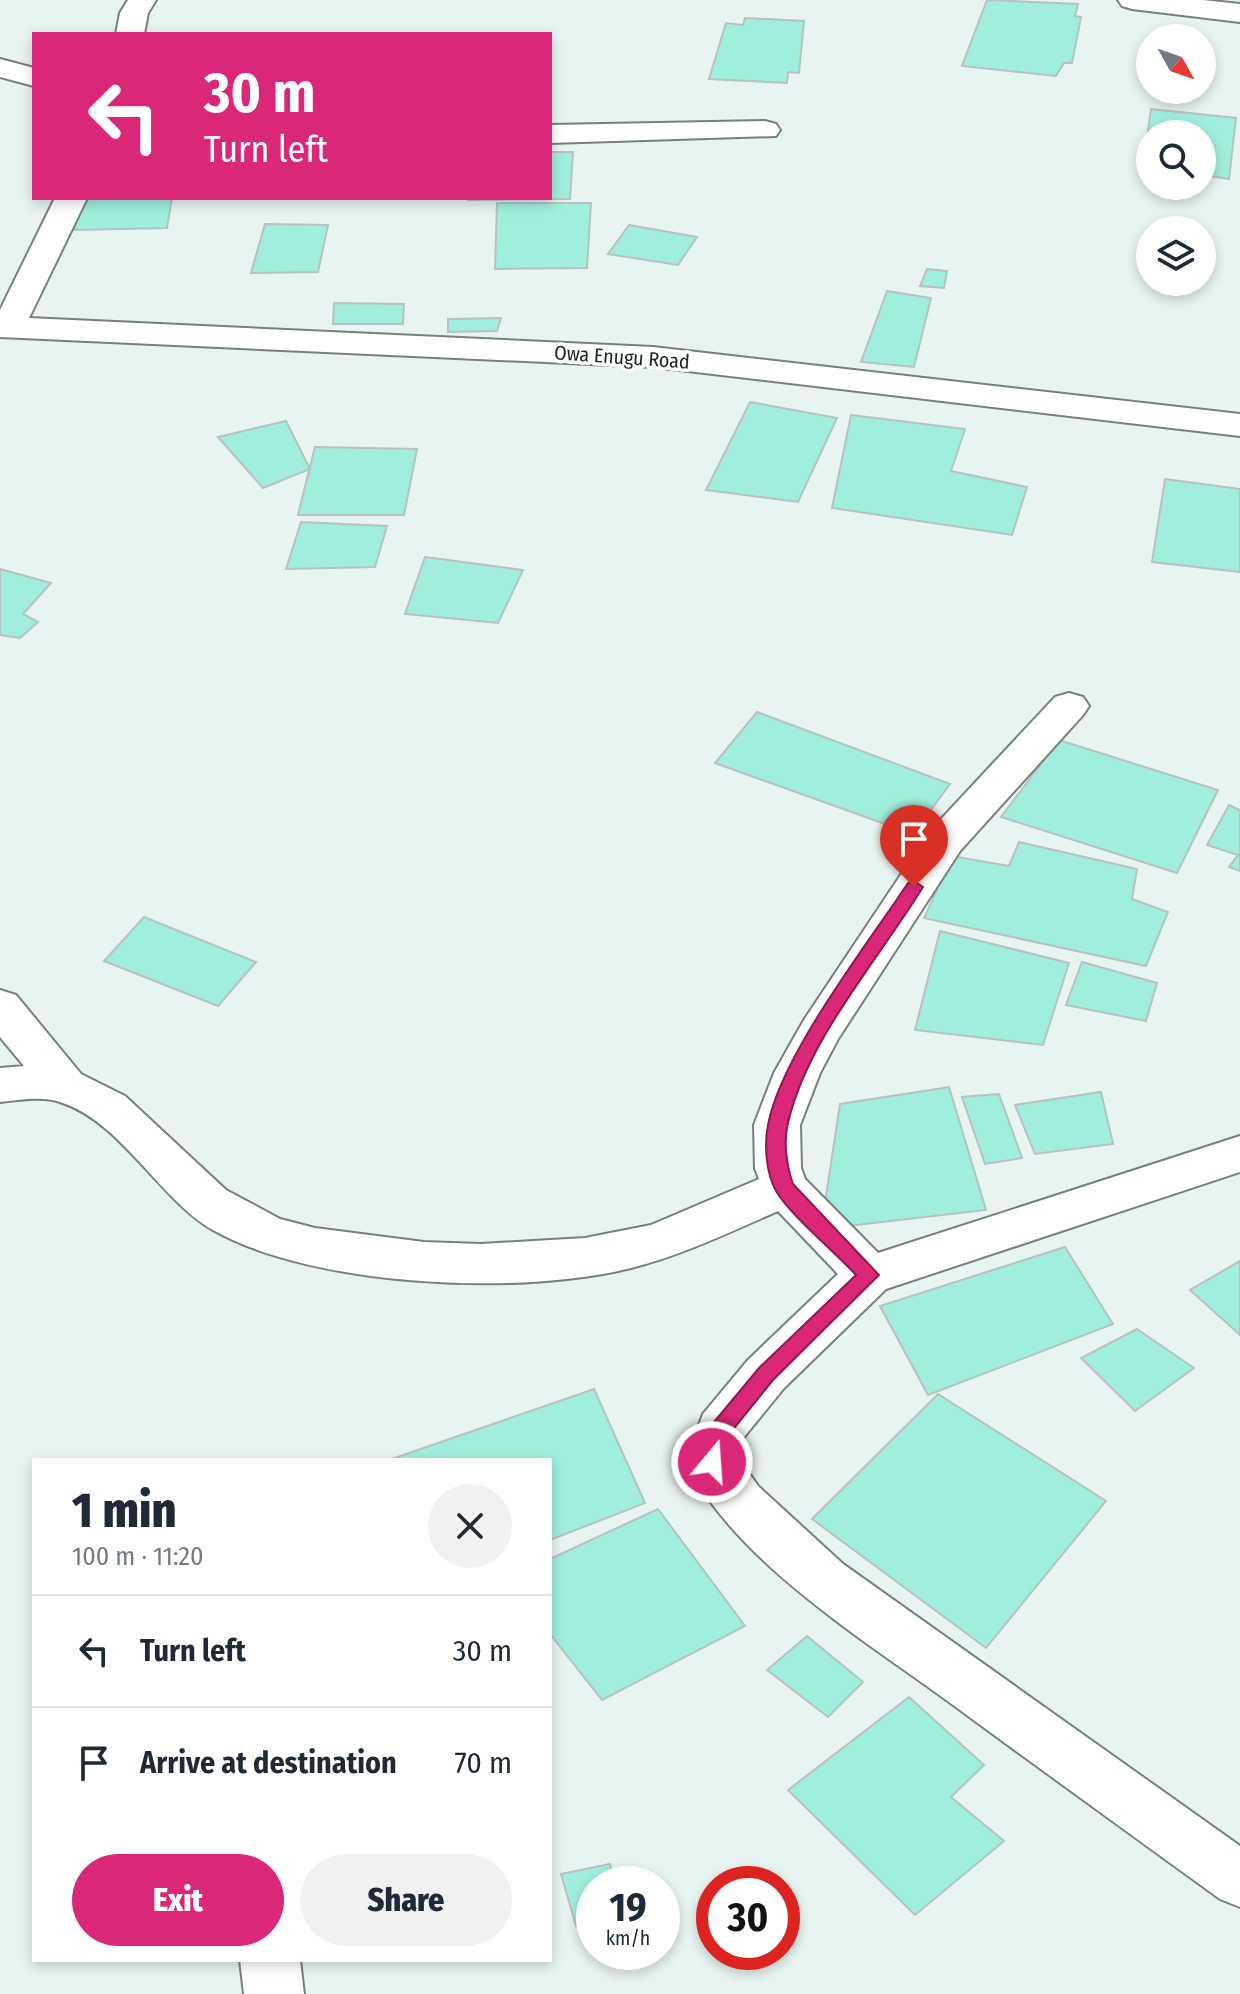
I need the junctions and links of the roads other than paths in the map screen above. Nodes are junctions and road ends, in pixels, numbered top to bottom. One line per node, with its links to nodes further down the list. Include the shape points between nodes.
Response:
1 (142, 0): 4 (street)
2 (1132, 0): 3 (street)
3 (1240, 13)
4 (130, 32)
5 (0, 68): 6 (street)
6 (32, 76)
7 (765, 130): 8 (street)
8 (552, 134)
9 (70, 200): 10 (street)
10 (4, 328): 11 (street, Owa Enugu Road, via 653,357)
11 (1240, 425)
12 (1069, 706): 17 (street, via 945,841 820,1031 777,1125 778,1168)
13 (0, 1006): 15 (street)
14 (0, 1085): 15 (street)
15 (65, 1086): 17 (street, via 92,1096 203,1200 232,1219 272,1237 356,1253 446,1265 626,1250 669,1238)
16 (1240, 1154): 18 (street)
17 (785, 1188): 18 (street)
18 (869, 1275): 19 (street, via 766,1374 721,1429 712,1462 740,1502 824,1580)
19 (1240, 1880)
20 (270, 1962): 21 (street)
21 (274, 1994)

